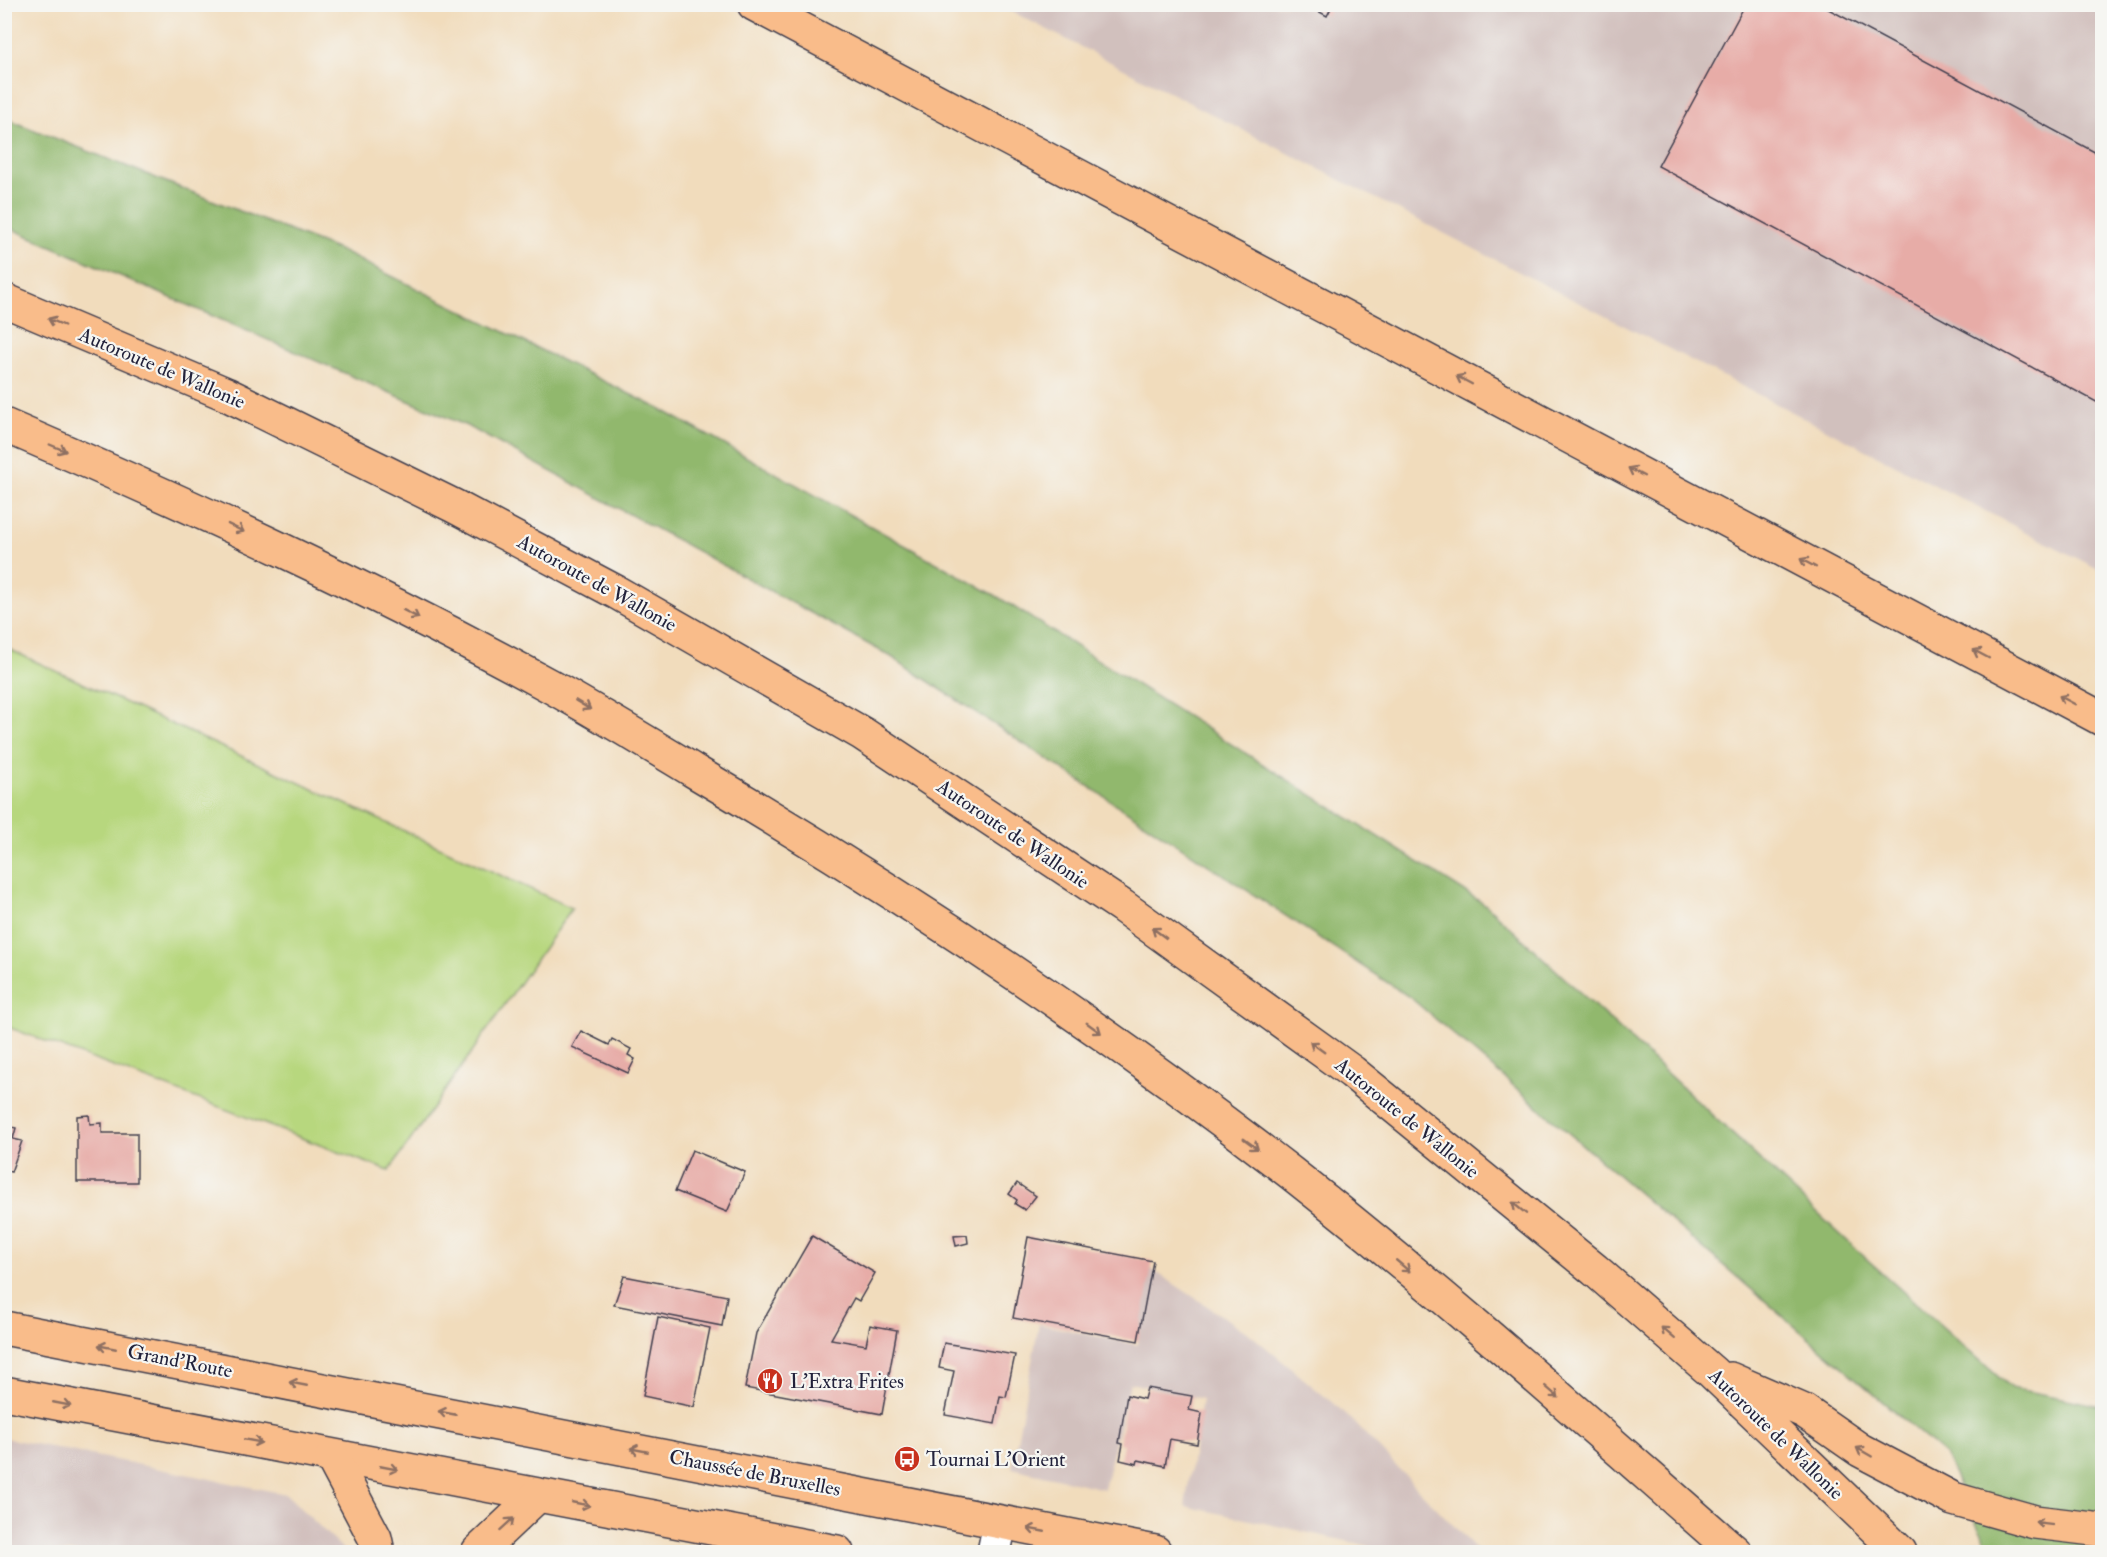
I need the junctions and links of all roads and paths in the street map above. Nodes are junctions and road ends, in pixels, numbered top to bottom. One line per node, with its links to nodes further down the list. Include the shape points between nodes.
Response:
1 (754, 4): 4 (main road, one-way to 1)
2 (4, 300): 6 (main road, Autoroute de Wallonie, one-way to 2, via 1595,1270 1352,1072 1122,906 863,734 616,592 454,506 226,394)
3 (4, 425): 17 (main road, one-way to 17, via 188,504 383,599 552,687 813,841 1047,994 1291,1173 1510,1355)
4 (2103, 719)
5 (4, 1328): 8 (main road, Grand'Route, one-way to 5)
6 (1712, 1372): 11 (main road, one-way to 6, via 2035,1522 1953,1499 1860,1450 1804,1411); 18 (main road, Autoroute de Wallonie)
7 (4, 1393): 9 (main road, one-way to 9)
8 (356, 1395): 12 (main road, Chaussée de Bruxelles, one-way to 8)
9 (332, 1457): 10 (main road, one-way to 10); 13 (main road, via 375,1538)
10 (537, 1496): 14 (main road, one-way to 10); 15 (main road, one-way to 15)
11 (2103, 1530)
12 (997, 1538): 16 (main road, Chaussée de Bruxelles, one-way to 12)
13 (378, 1552)
14 (478, 1552)
15 (837, 1552)
16 (1155, 1552)
17 (1735, 1552)
18 (1900, 1552)

